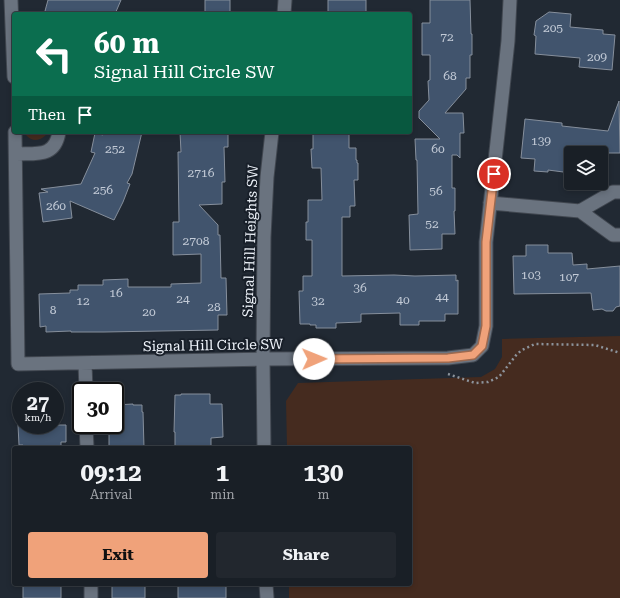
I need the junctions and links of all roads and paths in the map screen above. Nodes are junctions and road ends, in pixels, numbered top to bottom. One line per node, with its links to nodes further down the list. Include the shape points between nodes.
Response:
1 (11, 0): 5 (street)
2 (285, 0): 4 (street)
3 (510, 0): 11 (street, Signal Hill Circle SW, via 504,88)
4 (284, 12)
5 (12, 19)
6 (15, 134): 9 (street, Signal Hill Circle SW)
7 (58, 134): 9 (street, via 56,143 48,151)
8 (272, 134): 14 (street, Signal Hill Heights SW, via 264,237)
9 (16, 154): 15 (street, Signal Hill Circle SW, via 18,364)
10 (620, 192): 12 (street, via 613,192)
11 (490, 203): 12 (street); 14 (street, Signal Hill Circle SW, via 486,242 486,326 482,346 473,355 448,358)
12 (580, 211): 13 (street, via 613,235)
13 (620, 235)
14 (263, 360): 15 (street, Signal Hill Circle SW); 19 (street, Signal Hill Heights SW)
15 (85, 363): 16 (street)
16 (86, 382)
17 (86, 434): 18 (street)
18 (87, 446)
19 (264, 446)
20 (91, 586): 22 (street)
21 (266, 586): 23 (street)
22 (91, 598)
23 (267, 598)

